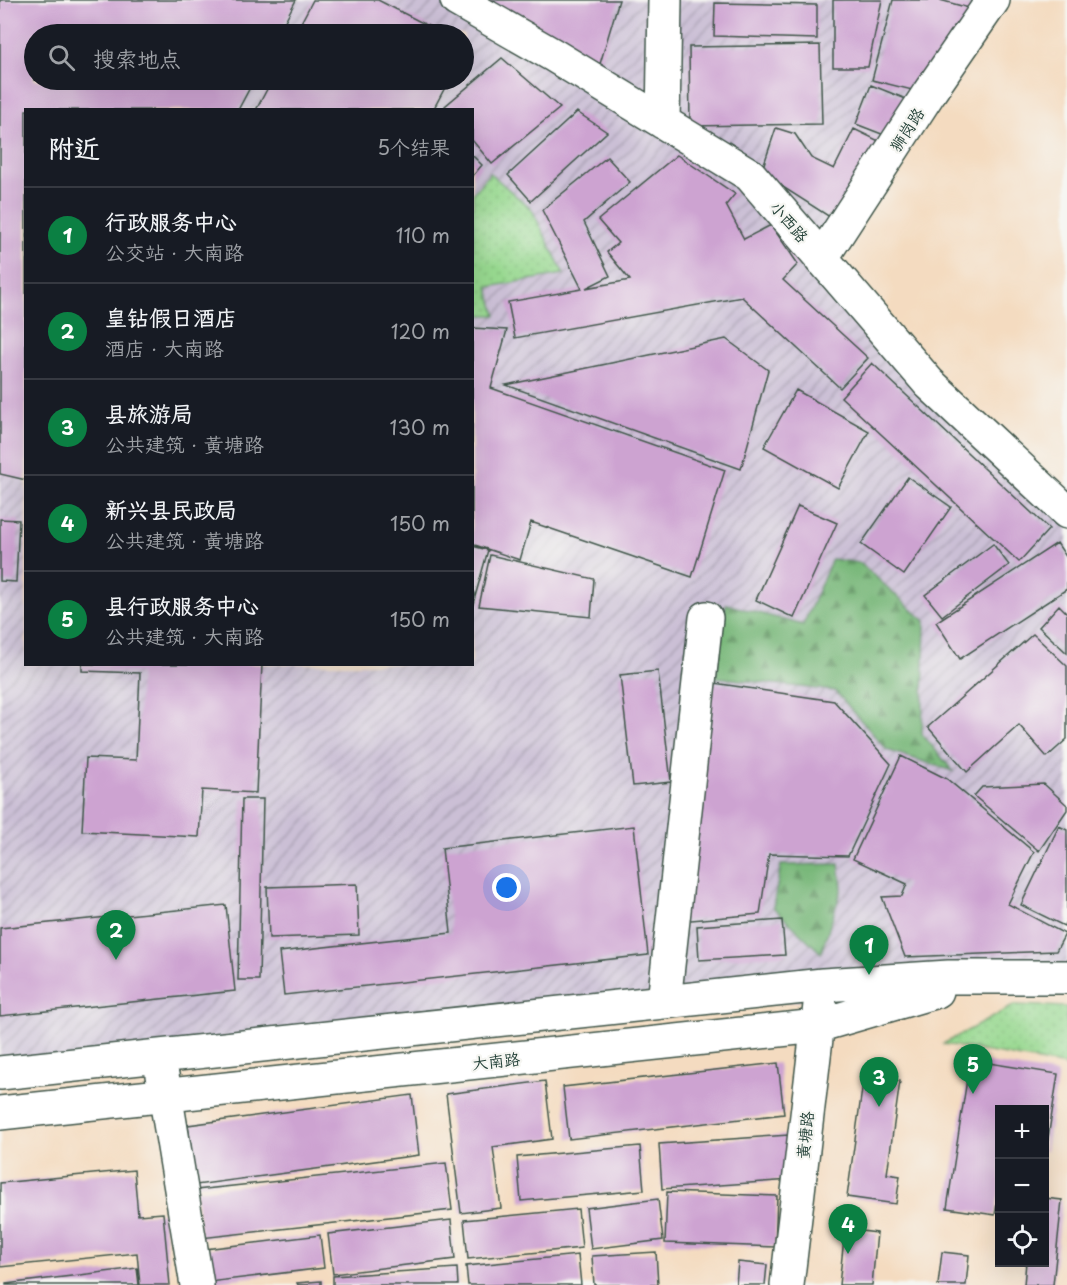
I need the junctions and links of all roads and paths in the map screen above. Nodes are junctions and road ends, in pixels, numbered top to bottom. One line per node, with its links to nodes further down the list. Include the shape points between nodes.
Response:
1 (457, 0): 4 (street, 小西路)
2 (665, 0): 4 (street)
3 (993, 0): 5 (street, 狮岗路)
4 (663, 122): 5 (street, 小西路, via 750,176)
5 (821, 259): 6 (street, 小西路, via 929,383)
6 (1067, 512)
7 (706, 618): 11 (street)
8 (986, 976): 9 (street, 大南路); 10 (street, 大南路); 12 (street, 大南路)
9 (1067, 977)
10 (823, 985): 11 (street, 大南路); 12 (street, 黄塘路)
11 (664, 1002): 13 (street, 大南路)
12 (817, 1026): 15 (street, 大南路); 18 (street, 黄塘路)
13 (158, 1056): 14 (street, 大南路); 15 (street)
14 (0, 1072)
15 (165, 1096): 16 (street, 大南路); 17 (street)
16 (0, 1113)
17 (197, 1285)
18 (787, 1285)

